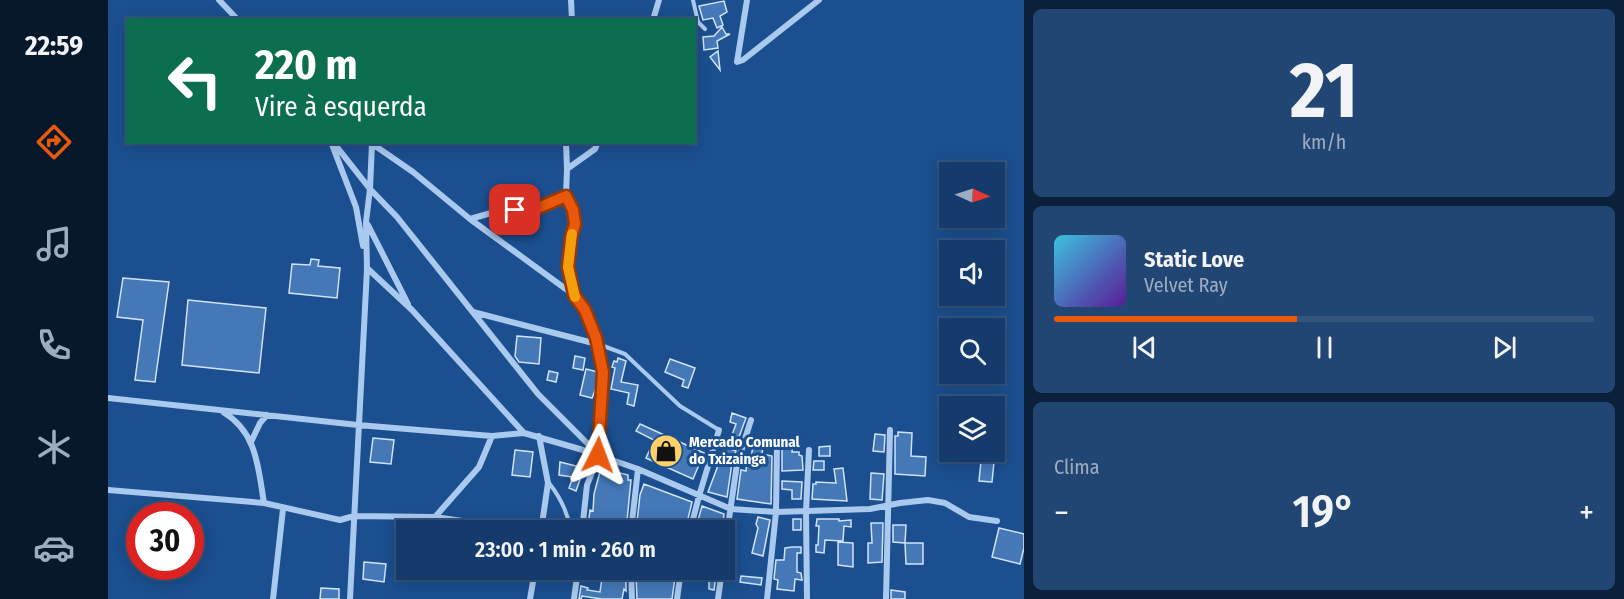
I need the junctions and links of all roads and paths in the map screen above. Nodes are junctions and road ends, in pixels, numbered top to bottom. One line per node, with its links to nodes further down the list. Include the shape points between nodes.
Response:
1 (219, 0): 7 (street)
2 (571, 0): 8 (street)
3 (659, 0): 9 (street)
4 (693, 0): 10 (lane, via 698,22)
5 (747, 0): 6 (street, via 737,62)
6 (819, 0)
7 (236, 18)
8 (572, 18)
9 (654, 18)
10 (705, 29)
11 (333, 144): 20 (street)
12 (334, 144): 18 (street)
13 (371, 144): 18 (street)
14 (372, 144): 21 (street)
15 (566, 144): 17 (street)
16 (597, 144): 17 (street)
17 (567, 169): 19 (street)
18 (370, 189): 22 (street); 26 (street)
19 (566, 196): 21 (street, via 538,208); 24 (street, via 575,224 568,267)
20 (356, 207): 22 (street); 23 (street)
21 (470, 219): 24 (street)
22 (366, 222): 23 (street); 25 (street)
23 (368, 269): 25 (street); 32 (street)
24 (574, 295): 27 (street, via 585,310)
25 (412, 310): 35 (street)
26 (473, 312): 27 (street); 41 (street, via 538,394)
27 (597, 344): 33 (lane, via 625,354 680,406); 41 (street, via 603,372)
28 (108, 398): 29 (street)
29 (220, 410): 30 (street); 38 (street, via 244,428)
30 (267, 416): 32 (street); 38 (street, via 254,432)
31 (751, 420): 49 (street, via 737,464)
32 (358, 425): 36 (street); 52 (street)
33 (719, 430): 45 (street)
34 (890, 430): 47 (street)
35 (524, 433): 36 (street); 37 (street)
36 (492, 436): 53 (street, via 479,467)
37 (539, 436): 41 (street); 43 (street)
38 (251, 443): 46 (street)
39 (777, 447): 51 (street)
40 (809, 450): 50 (street)
41 (598, 455): 42 (street); 57 (street, via 587,485)
42 (638, 469): 45 (street); 58 (street)
43 (548, 483): 55 (street); 56 (lane)
44 (108, 490): 46 (street)
45 (699, 496): 49 (street); 59 (street)
46 (264, 503): 48 (street)
47 (888, 506): 50 (street); 61 (street, via 928,500 945,503 969,517); 76 (street)
48 (283, 509): 52 (street, via 340,520); 67 (street)
49 (731, 509): 51 (street); 60 (street)
50 (806, 511): 51 (street); 75 (street)
51 (776, 512): 74 (street)
52 (354, 516): 53 (street); 68 (street)
53 (435, 517): 54 (street)
54 (456, 520)
55 (543, 520)
56 (569, 520)
57 (583, 520)
58 (632, 520)
59 (693, 520)
60 (729, 520)
61 (997, 521)
62 (533, 580): 69 (street)
63 (577, 580): 70 (street)
64 (631, 580): 71 (street)
65 (680, 580): 72 (street)
66 (721, 580): 73 (street)
67 (273, 599)
68 (350, 599)
69 (530, 599)
70 (574, 599)
71 (632, 599)
72 (677, 599)
73 (718, 599)
74 (767, 599)
75 (807, 599)
76 (886, 599)

